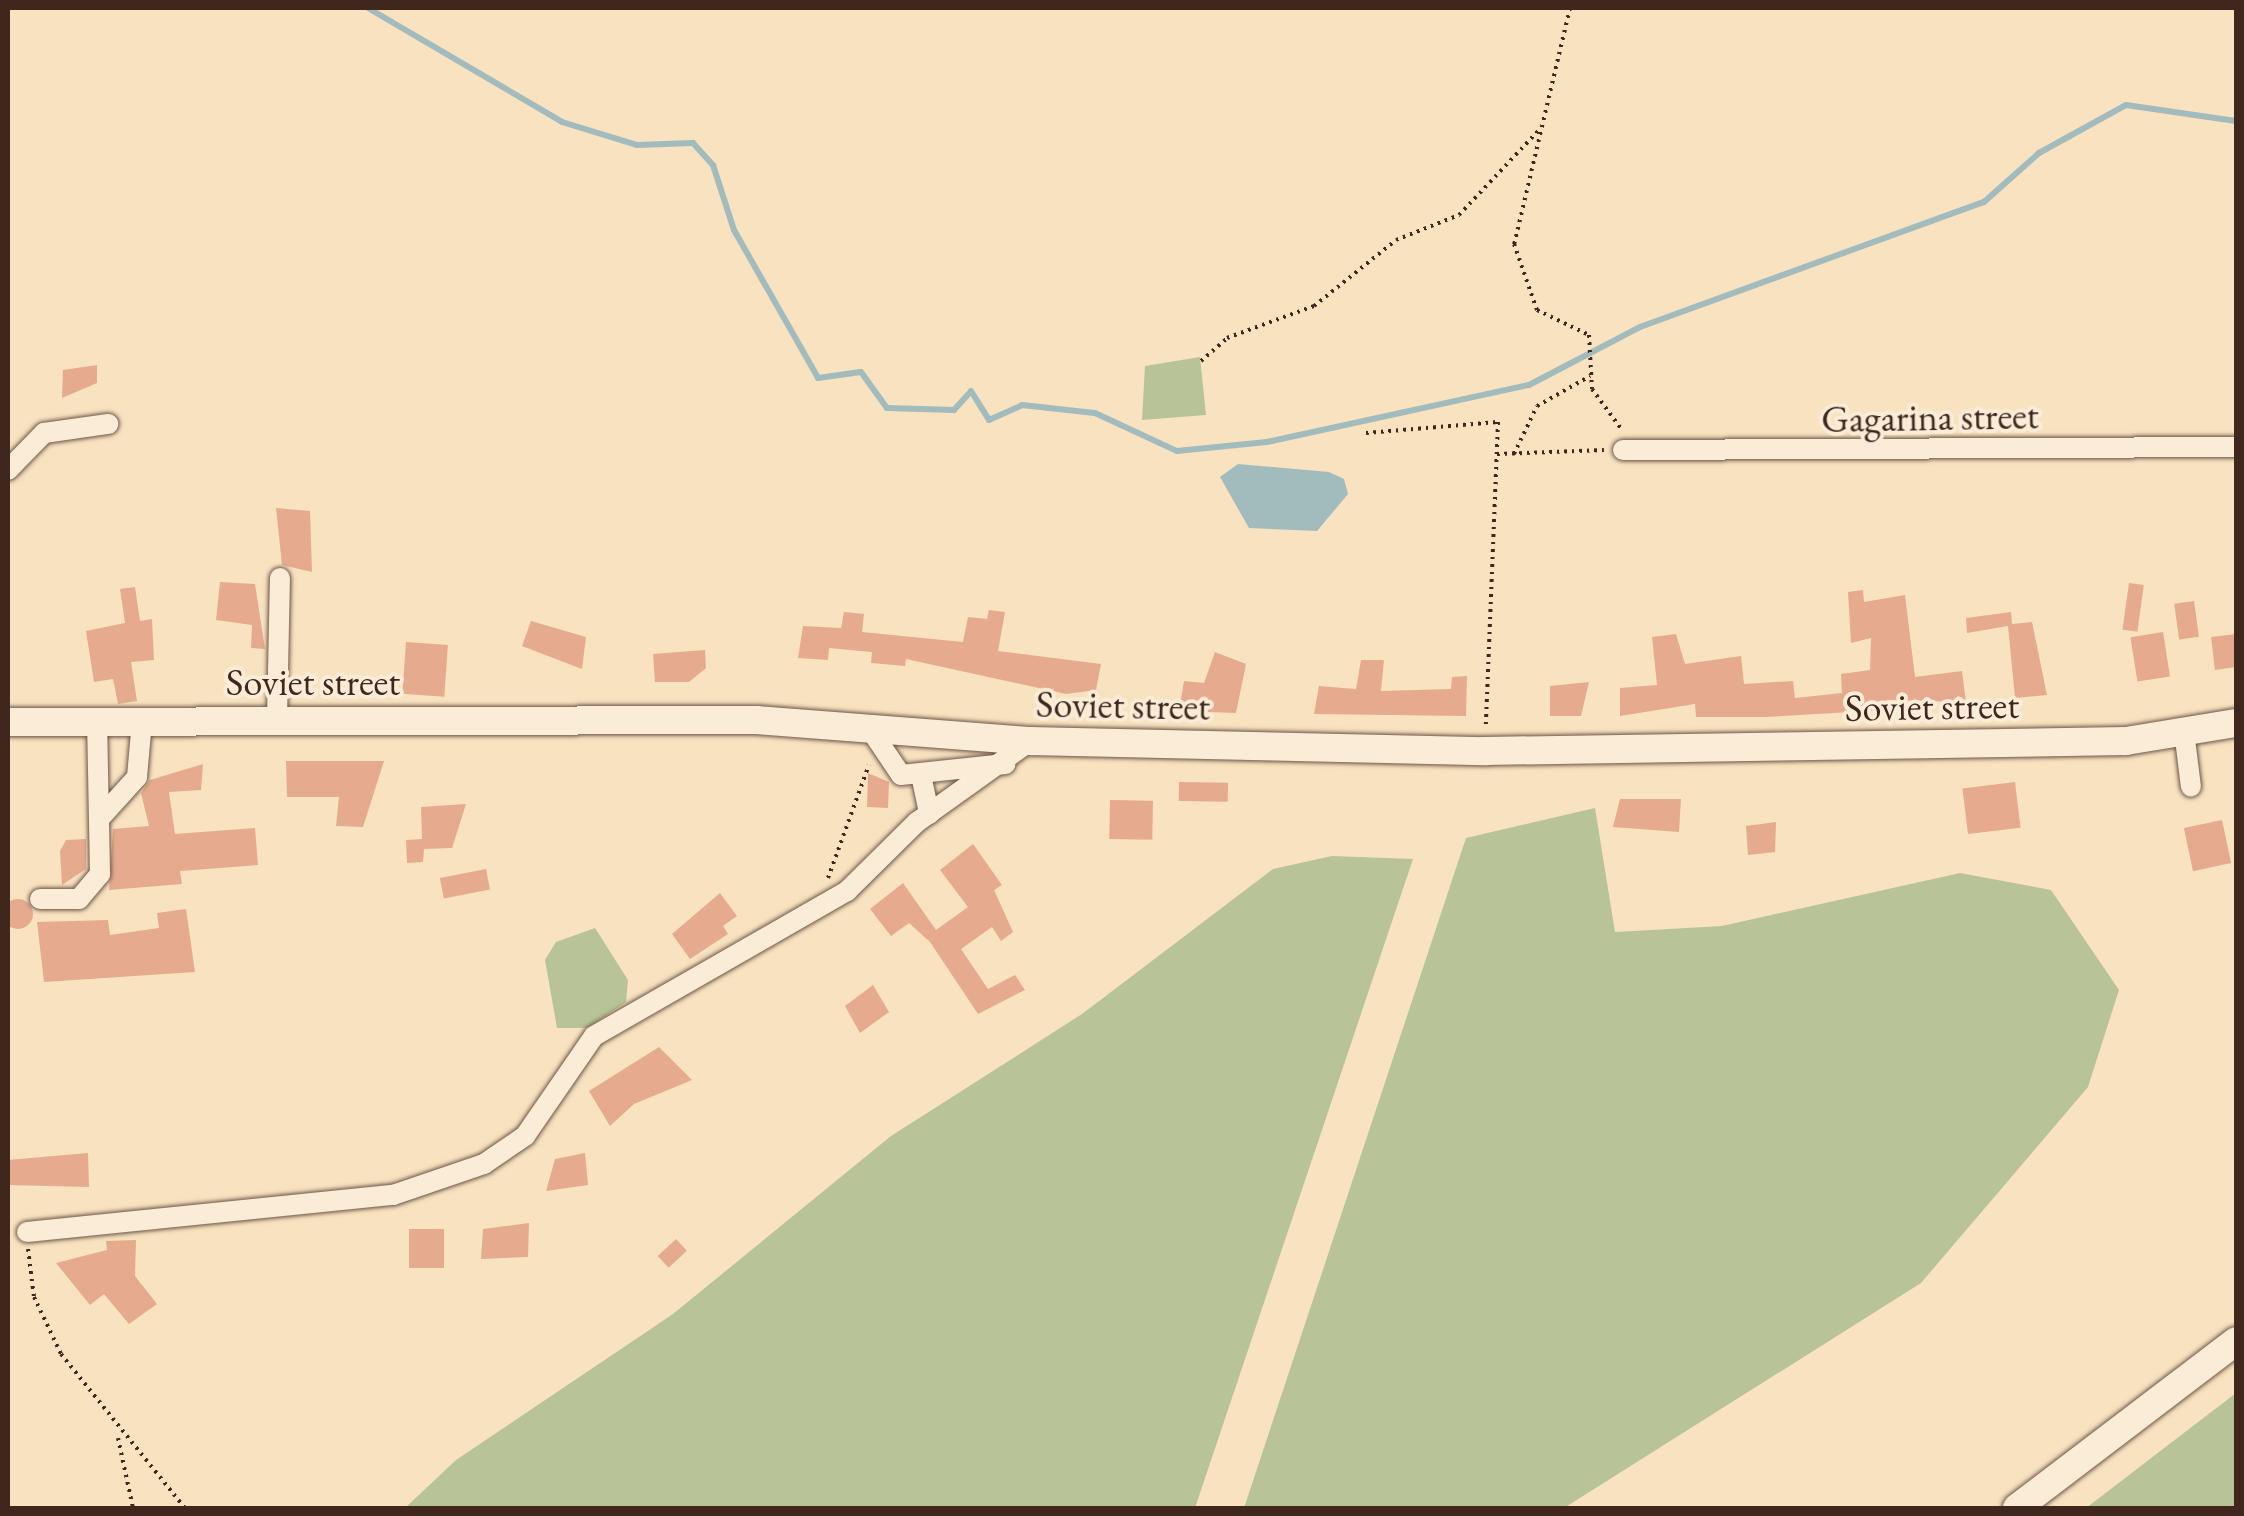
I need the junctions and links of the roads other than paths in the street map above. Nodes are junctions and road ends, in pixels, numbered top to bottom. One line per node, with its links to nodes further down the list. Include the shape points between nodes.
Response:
1 (108, 424): 4 (street, via 44,432)
2 (2236, 447): 3 (street, Gagarina street)
3 (1623, 450)
4 (8, 470)
5 (280, 578): 7 (street)
6 (142, 720): 7 (main road, Soviet street); 8 (main road, Soviet street); 18 (street, via 137,777)
7 (277, 720): 12 (main road, Soviet street)
8 (98, 721): 9 (main road, Soviet street); 18 (street)
9 (8, 722)
10 (2236, 723): 11 (main road, Soviet street)
11 (2184, 731): 13 (main road, Soviet street, via 2126,741 1485,751); 16 (street)
12 (873, 737): 13 (main road, Soviet street); 15 (street, via 900,775)
13 (1030, 741): 14 (street)
14 (1007, 764): 15 (street); 17 (street)
15 (921, 775): 17 (street)
16 (2190, 788)
17 (929, 814): 20 (street, via 816,911 594,1036 525,1136 484,1164 393,1195)
18 (100, 818): 19 (street, via 93,890)
19 (40, 900)
20 (27, 1232)
21 (2236, 1341): 22 (main road)
22 (2017, 1508)

